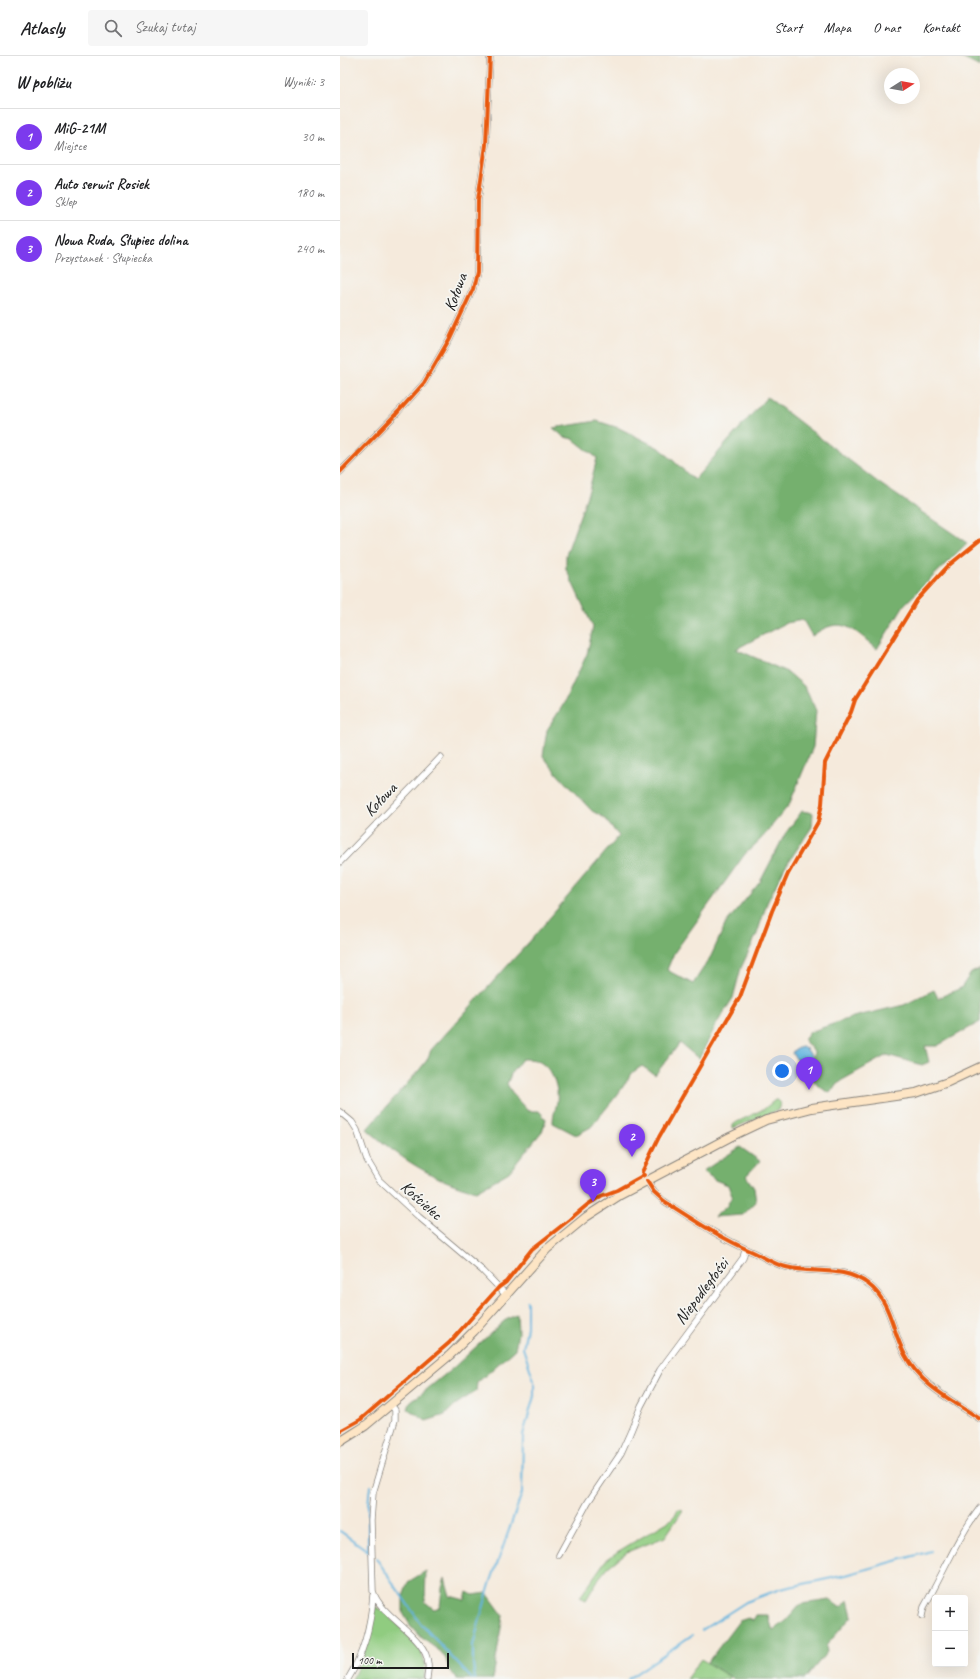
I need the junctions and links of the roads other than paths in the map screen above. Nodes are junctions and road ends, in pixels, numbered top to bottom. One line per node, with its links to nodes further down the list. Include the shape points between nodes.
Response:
1 (490, 56): 2 (street, Kołowa, via 486,145 478,200 477,272 474,289 424,383)
2 (340, 472)
3 (441, 757): 4 (street, Kołowa)
4 (340, 862)
5 (980, 1067): 7 (main road, via 916,1093 812,1108 766,1120)
6 (340, 1112): 9 (street, Kościelec, via 352,1122 367,1160 379,1180 483,1271)
7 (647, 1181): 8 (street, via 664,1201); 9 (main road, via 586,1217 547,1249)
8 (745, 1250): 11 (street, Niepodległości, via 786,1267 834,1271 856,1277 868,1284 885,1304 905,1355 919,1375 932,1389); 14 (street, Niepodległości, via 743,1258 651,1385 621,1453 588,1502)
9 (506, 1295): 10 (main road, via 458,1348)
10 (391, 1405): 12 (main road); 15 (street, via 395,1410 395,1420 377,1477 371,1507)
11 (980, 1419)
12 (340, 1442)
13 (980, 1508): 16 (street, via 953,1552 924,1607)
14 (559, 1554)
15 (373, 1591): 17 (street, via 365,1638); 18 (street, via 381,1606 410,1633 424,1651 428,1663)
16 (922, 1616)
17 (348, 1679)
18 (427, 1679)

